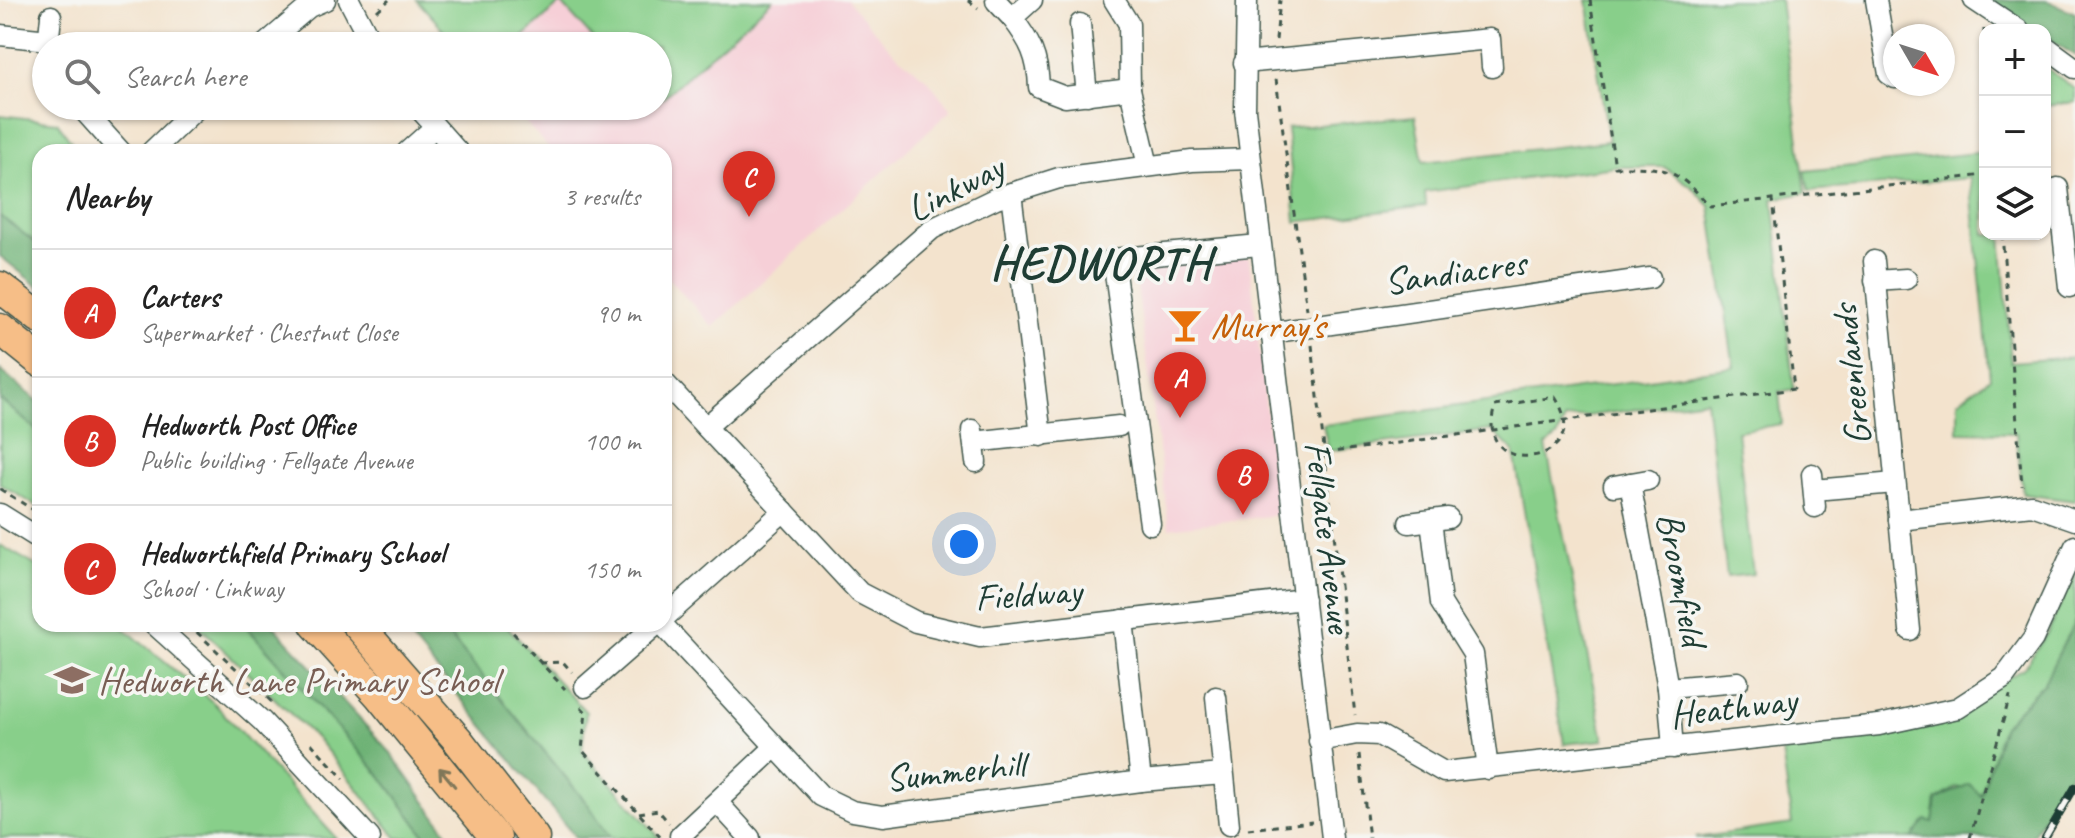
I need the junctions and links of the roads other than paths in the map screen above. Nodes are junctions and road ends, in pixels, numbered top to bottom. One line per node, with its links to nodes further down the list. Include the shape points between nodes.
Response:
1 (325, 0): 14 (street)
2 (349, 0): 15 (street)
3 (1032, 0): 10 (street)
4 (1114, 0): 23 (street, via 1129,24)
5 (1247, 0): 20 (street, Fellgate Avenue)
6 (1876, 0): 18 (street)
7 (1974, 0): 12 (street)
8 (996, 1): 10 (street)
9 (51, 16): 13 (street)
10 (1012, 18): 24 (street, via 1030,41 1039,87 1065,97)
11 (1080, 24): 24 (street)
12 (2010, 24)
13 (49, 32)
14 (280, 32)
15 (366, 32)
16 (0, 35): 17 (street)
17 (32, 40)
18 (1883, 40)
19 (2051, 50): 22 (street)
20 (1244, 63): 21 (street, via 1498,38); 33 (street, Fellgate Avenue)
21 (1492, 67)
22 (2075, 68)
23 (1130, 89): 24 (street); 34 (street)
24 (1087, 95)
25 (92, 120): 29 (street)
26 (184, 120): 30 (street)
27 (429, 120): 28 (street)
28 (435, 127): 31 (street); 32 (street)
29 (114, 144)
30 (159, 144)
31 (416, 144)
32 (451, 144)
33 (1250, 159): 34 (street, Linkway); 38 (street, Fellgate Avenue)
34 (1148, 166): 36 (street, Linkway, via 1059,178)
35 (2058, 188): 37 (street)
36 (1011, 193): 49 (street, Linkway, via 932,229); 50 (street)
37 (2069, 230): 42 (street)
38 (1259, 245): 45 (street, Fellgate Avenue); 60 (street, via 1113,259)
39 (1650, 278): 45 (street, Sandiacres)
40 (1906, 279): 53 (street, Greenlands, via 1874,271)
41 (0, 287): 43 (highway)
42 (2069, 287)
43 (32, 312)
44 (0, 329): 46 (highway)
45 (1269, 333): 63 (street, Fellgate Avenue)
46 (32, 355)
47 (672, 391): 49 (street, Fieldway)
48 (1119, 426): 50 (street)
49 (706, 427): 55 (street, Fieldway)
50 (1041, 436): 51 (street)
51 (974, 445)
52 (1631, 483): 73 (street, Broomfield)
53 (1895, 483): 54 (street, Greenlands); 57 (street, Greenlands)
54 (1814, 490)
55 (784, 511): 64 (street); 65 (street, Fieldway, via 860,593 916,622 980,637)
56 (0, 514): 61 (street)
57 (1899, 520): 58 (street, via 2032,505); 66 (street, Greenlands)
58 (2075, 520)
59 (1409, 523): 79 (street, via 1440,519 1441,603 1473,654)
60 (1150, 524)
61 (32, 534)
62 (2075, 546): 78 (street, Heathway, via 2033,639 2004,678 1958,708 1879,725)
63 (1304, 599): 65 (street, Fieldway); 76 (street, Fellgate Avenue)
64 (672, 611)
65 (1123, 620): 81 (street)
66 (1903, 620)
67 (163, 632): 86 (street, via 262,721)
68 (322, 632): 87 (highway, one-way to 68)
69 (364, 632): 88 (highway)
70 (650, 632): 74 (street)
71 (667, 632): 77 (street, Summerhill)
72 (1738, 682): 73 (street, Broomfield)
73 (1668, 688): 78 (street, Broomfield)
74 (580, 691)
75 (1216, 697): 80 (street)
76 (1319, 741): 79 (street, Heathway, via 1379,735 1444,772); 84 (street, Fellgate Avenue)
77 (775, 747): 81 (street, Summerhill, via 821,796 852,811 883,816); 82 (street)
78 (1673, 748): 79 (street, Heathway)
79 (1488, 769)
80 (1223, 774): 81 (street, Summerhill); 83 (street)
81 (1141, 781)
82 (717, 802): 85 (street); 89 (street)
83 (1229, 825)
84 (1330, 829)
85 (674, 835)
86 (370, 838)
87 (496, 838)
88 (534, 838)
89 (750, 838)

